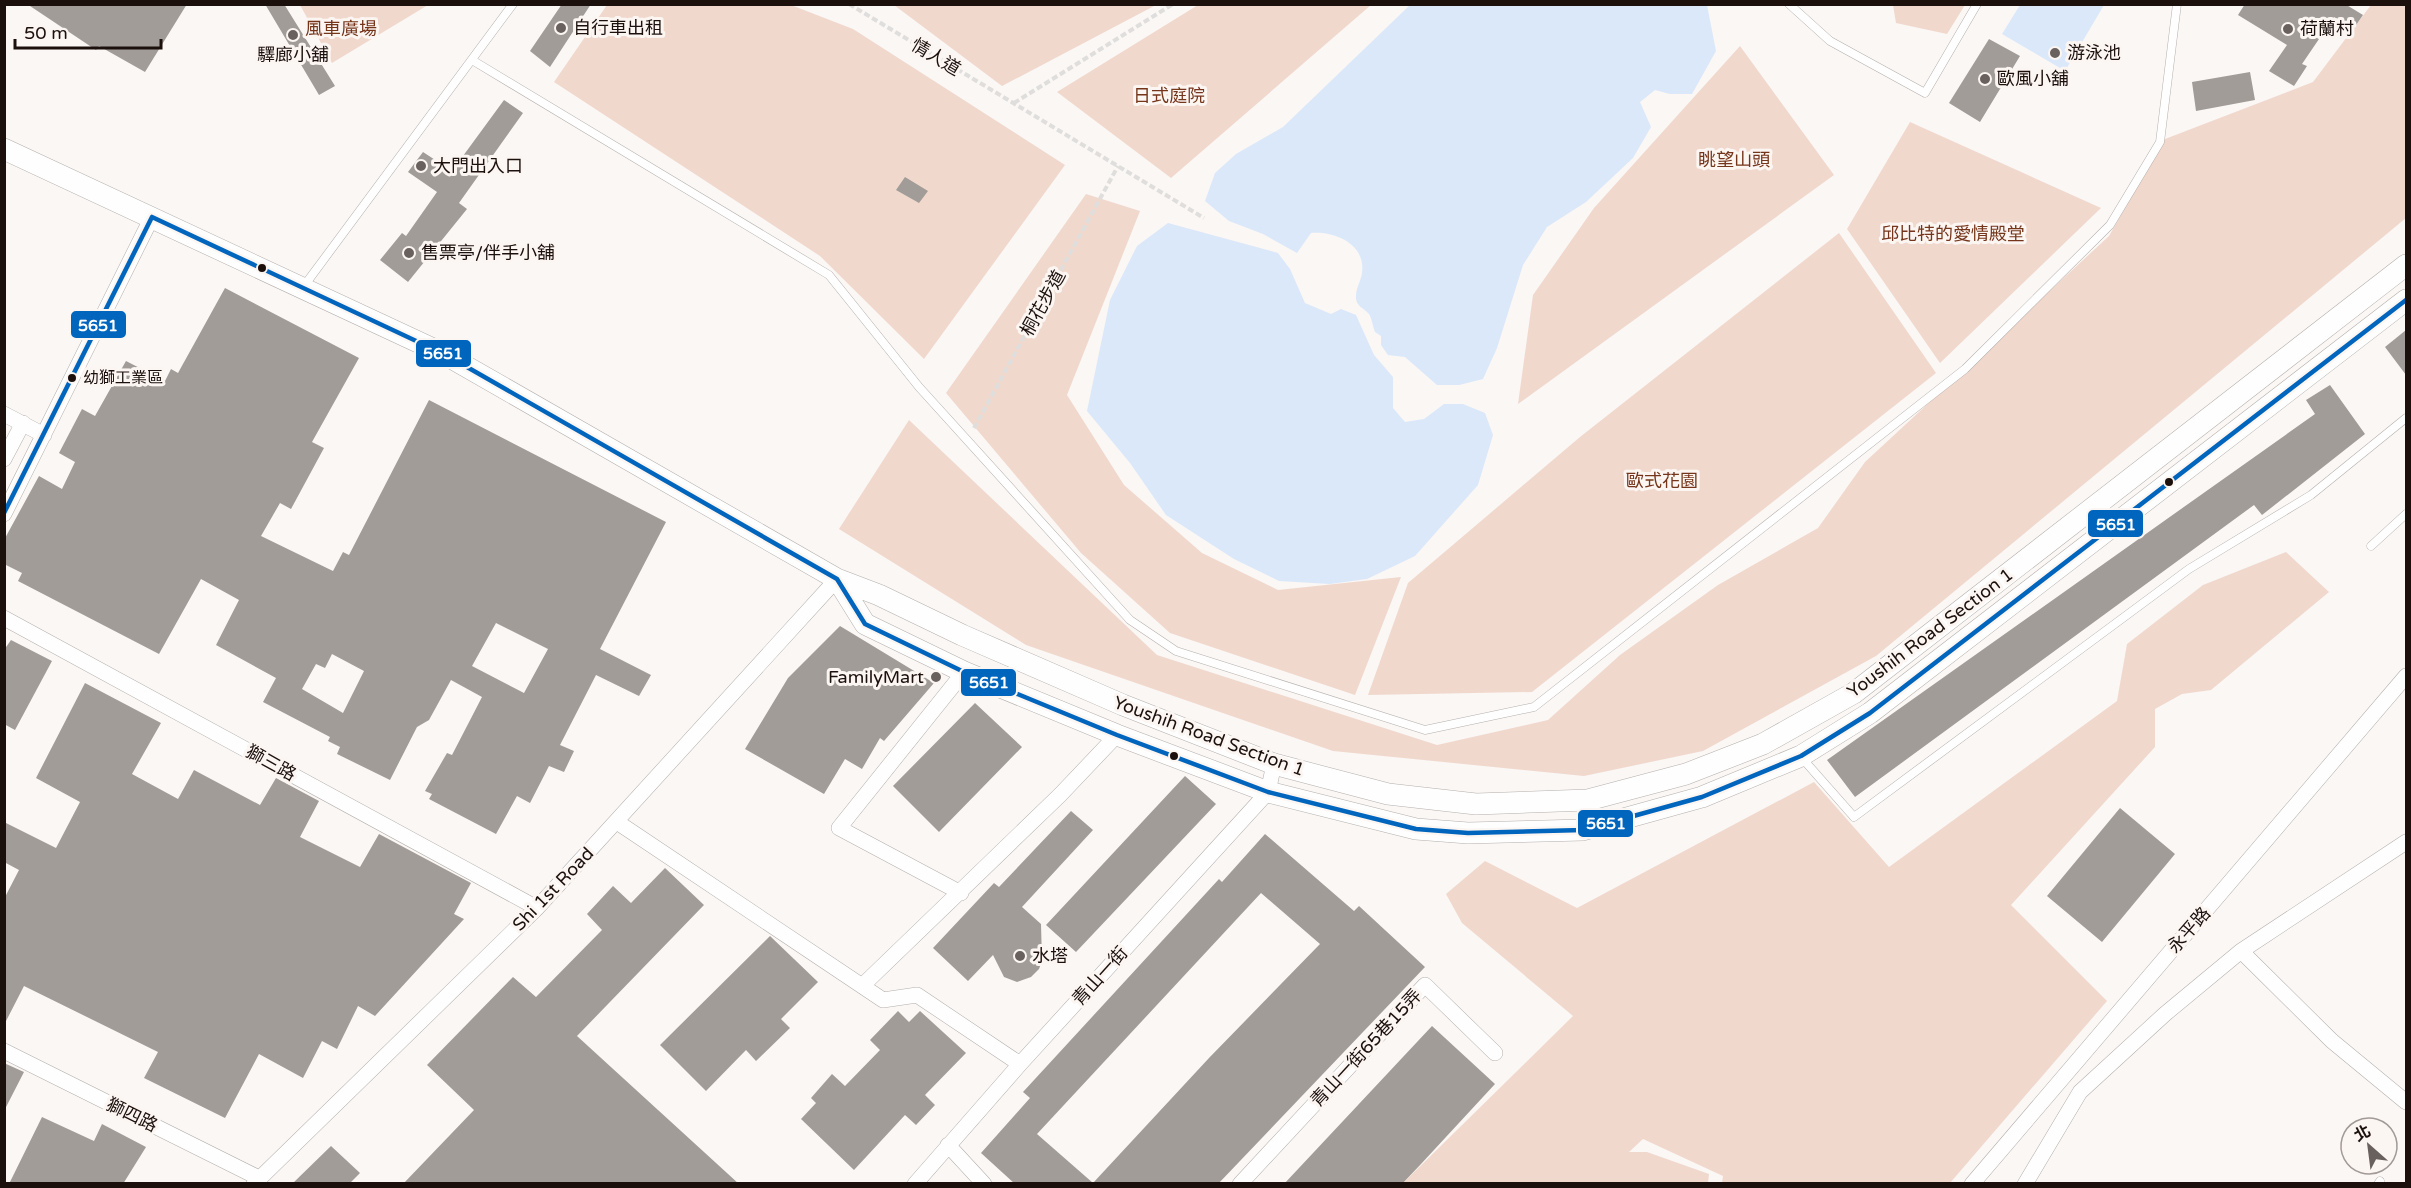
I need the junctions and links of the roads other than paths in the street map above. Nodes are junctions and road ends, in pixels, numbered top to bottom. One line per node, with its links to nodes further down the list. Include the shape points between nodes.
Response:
1 (513, 4): 5 (lane)
2 (1789, 4): 3 (lane, via 1830,41 1925,93)
3 (1977, 4)
4 (2177, 4): 5 (lane, via 2160,142 2110,225 1965,369 1534,707 1425,730 1176,651 1130,620 919,387 829,275)
5 (472, 60): 9 (lane)
6 (4, 149): 7 (street, Youshih Road Section 1)
7 (152, 217): 9 (street, Youshih Road Section 1); 14 (street)
8 (2406, 266): 25 (street, Youshih Road Section 1, via 1854,693 1763,744 1686,774 1588,800 1499,804 1388,794)
9 (303, 288): 19 (street, Youshih Road Section 1, via 446,355)
10 (2406, 300): 24 (street, Youshih Road Section 1, via 1870,713)
11 (4, 414): 13 (street)
12 (2406, 418): 24 (lane, via 2312,495 2189,569 1854,817)
13 (23, 423): 14 (street); 15 (street)
14 (44, 435): 16 (street)
15 (4, 459)
16 (4, 514)
17 (2406, 514): 18 (lane)
18 (2371, 546)
19 (837, 579): 21 (street, Youshih Road Section 1, via 865,624); 25 (street, Youshih Road Section 1, via 879,594 1123,705); 27 (street, Shi 1st Road)
20 (4, 618): 30 (street, 獅三路)
21 (964, 672): 23 (street, Youshih Road Section 1); 29 (street, via 839,828)
22 (2406, 676): 36 (street, 永平路)
23 (1117, 735): 26 (street, Youshih Road Section 1); 29 (street)
24 (1801, 756): 26 (street, Youshih Road Section 1, via 1702,797 1583,830 1468,833 1416,829)
25 (1274, 764): 26 (street)
26 (1268, 792): 35 (street, 青山一街)
27 (617, 822): 30 (street, Shi 1st Road); 32 (street)
28 (2406, 842): 31 (street)
29 (961, 893): 32 (street)
30 (537, 908): 40 (street, Shi 1st Road)
31 (2241, 951): 37 (street); 38 (street, via 2332,1041)
32 (862, 986): 35 (street, via 883,1000 917,996)
33 (4, 1051): 40 (street, 獅四路)
34 (1495, 1053): 43 (street, 青山一街65巷15弄, via 1425,985)
35 (1020, 1064): 39 (street, 青山一街)
36 (2063, 1077): 37 (street); 44 (street, 永平路)
37 (2080, 1092): 45 (street)
38 (2406, 1102)
39 (948, 1145): 41 (street, 青山一街); 42 (street)
40 (257, 1181)
41 (915, 1184)
42 (984, 1184)
43 (1240, 1184)
44 (1972, 1184)
45 (2025, 1184)

